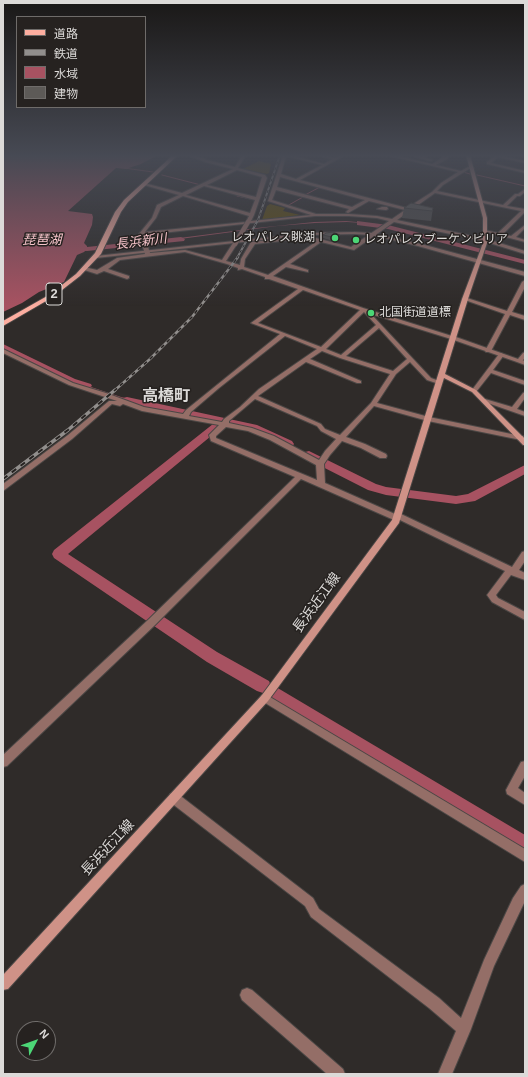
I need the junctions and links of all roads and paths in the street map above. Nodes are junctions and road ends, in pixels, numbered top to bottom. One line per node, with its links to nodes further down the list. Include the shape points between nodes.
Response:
1 (123, 205): 35 (main road, 2)
2 (160, 205): 25 (street)
3 (220, 205): 18 (street)
4 (256, 205): 18 (street)
5 (284, 205): 19 (street)
6 (338, 205): 13 (street)
7 (358, 205): 13 (street)
8 (393, 205): 14 (street)
9 (414, 205): 14 (street)
10 (482, 205): 23 (main road, 長浜近江線)
11 (499, 205): 12 (street)
12 (503, 206): 16 (street)
13 (352, 209): 17 (street)
14 (408, 209): 21 (street)
15 (380, 210): 20 (street)
16 (524, 211): 26 (street)
17 (344, 214): 19 (street); 20 (street)
18 (252, 215): 37 (street, bridge)
19 (321, 215): 25 (street)
20 (369, 216): 21 (street)
21 (393, 221): 24 (street); 29 (street)
22 (525, 226): 28 (street)
23 (485, 231): 26 (street); 29 (main road, 長浜近江線)
24 (373, 233): 27 (street, via 352,249); 33 (street, via 308,234); 36 (street)
25 (141, 235): 33 (street)
26 (499, 235): 28 (street)
27 (321, 240): 38 (street); 39 (street, via 308,237 252,243)
28 (513, 240): 30 (street); 31 (street); 32 (street)
29 (485, 241): 32 (street); 36 (main road, 長浜近江線)
30 (525, 241)
31 (525, 246)
32 (507, 248): 34 (street)
33 (147, 252): 35 (street); 37 (street, via 184,251); 41 (street, via 119,259)
34 (525, 253)
35 (97, 256): 40 (main road, 2)
36 (479, 259): 43 (street); 51 (main road, 長浜近江線)
37 (223, 262): 39 (street)
38 (286, 265): 42 (street); 45 (street)
39 (240, 268): 45 (street)
40 (84, 269): 41 (street, via 97,272); 55 (main road, 2, via 50,296)
41 (104, 269): 44 (street)
42 (306, 272)
43 (525, 274)
44 (127, 277)
45 (267, 278): 47 (street)
46 (525, 282): 48 (street)
47 (301, 289): 52 (street); 57 (street, via 254,323)
48 (523, 289): 49 (street)
49 (518, 296): 50 (street); 53 (street)
50 (525, 298)
51 (465, 299): 53 (street); 58 (main road, 長浜近江線)
52 (365, 310): 56 (street); 58 (street); 59 (street)
53 (509, 313): 54 (street); 60 (street)
54 (525, 318)
55 (3, 324)
56 (379, 325): 64 (street); 65 (street)
57 (284, 334): 59 (street); 81 (street)
58 (453, 338): 60 (street); 70 (main road, 長浜近江線)
59 (323, 348): 64 (street); 66 (street)
60 (488, 350): 63 (street)
61 (3, 351): 79 (street, via 71,384)
62 (525, 354): 67 (street)
63 (502, 355): 67 (street); 68 (street)
64 (342, 357): 69 (street)
65 (410, 359): 69 (street); 72 (street, via 429,379)
66 (307, 360): 71 (street); 76 (street, via 264,388)
67 (522, 362)
68 (490, 371): 73 (street); 74 (street)
69 (394, 373): 78 (street)
70 (442, 375): 72 (main road, 長浜近江線); 74 (main road)
71 (359, 382)
72 (439, 382): 83 (main road, 長浜近江線)
73 (525, 383)
74 (474, 391): 77 (main road)
75 (525, 394): 80 (street)
76 (255, 397): 84 (street); 85 (street, via 319,424 323,430)
77 (485, 401): 80 (street); 86 (main road)
78 (373, 404): 83 (street); 85 (street)
79 (142, 409): 81 (street); 91 (street, via 111,402)
80 (513, 410): 82 (street)
81 (186, 414): 84 (street)
82 (525, 414)
83 (428, 419): 86 (street); 92 (main road, 長浜近江線)
84 (223, 422): 88 (street, via 250,429); 89 (street, via 212,435 213,439)
85 (341, 438): 87 (street); 88 (street)
86 (523, 440)
87 (383, 456)
88 (321, 462): 90 (street)
89 (300, 476): 90 (street); 98 (street, via 156,618)
90 (321, 484): 92 (street)
91 (3, 488)
92 (398, 517): 94 (street); 97 (main road, 長浜近江線)
93 (525, 554): 94 (street)
94 (511, 571): 95 (street); 96 (street, via 491,595 495,600)
95 (525, 577)
96 (525, 616)
97 (265, 698): 100 (main road, 長浜近江線); 102 (street)
98 (3, 762)
99 (525, 766): 101 (street, via 511,790)
100 (174, 798): 104 (main road, 長浜近江線); 106 (street, via 309,902 315,913 434,1003)
101 (525, 800)
102 (525, 856)
103 (525, 890): 106 (street, via 488,964)
104 (3, 984)
105 (247, 995): 107 (street)
106 (464, 1029): 108 (street)
107 (338, 1074)
108 (445, 1074)

